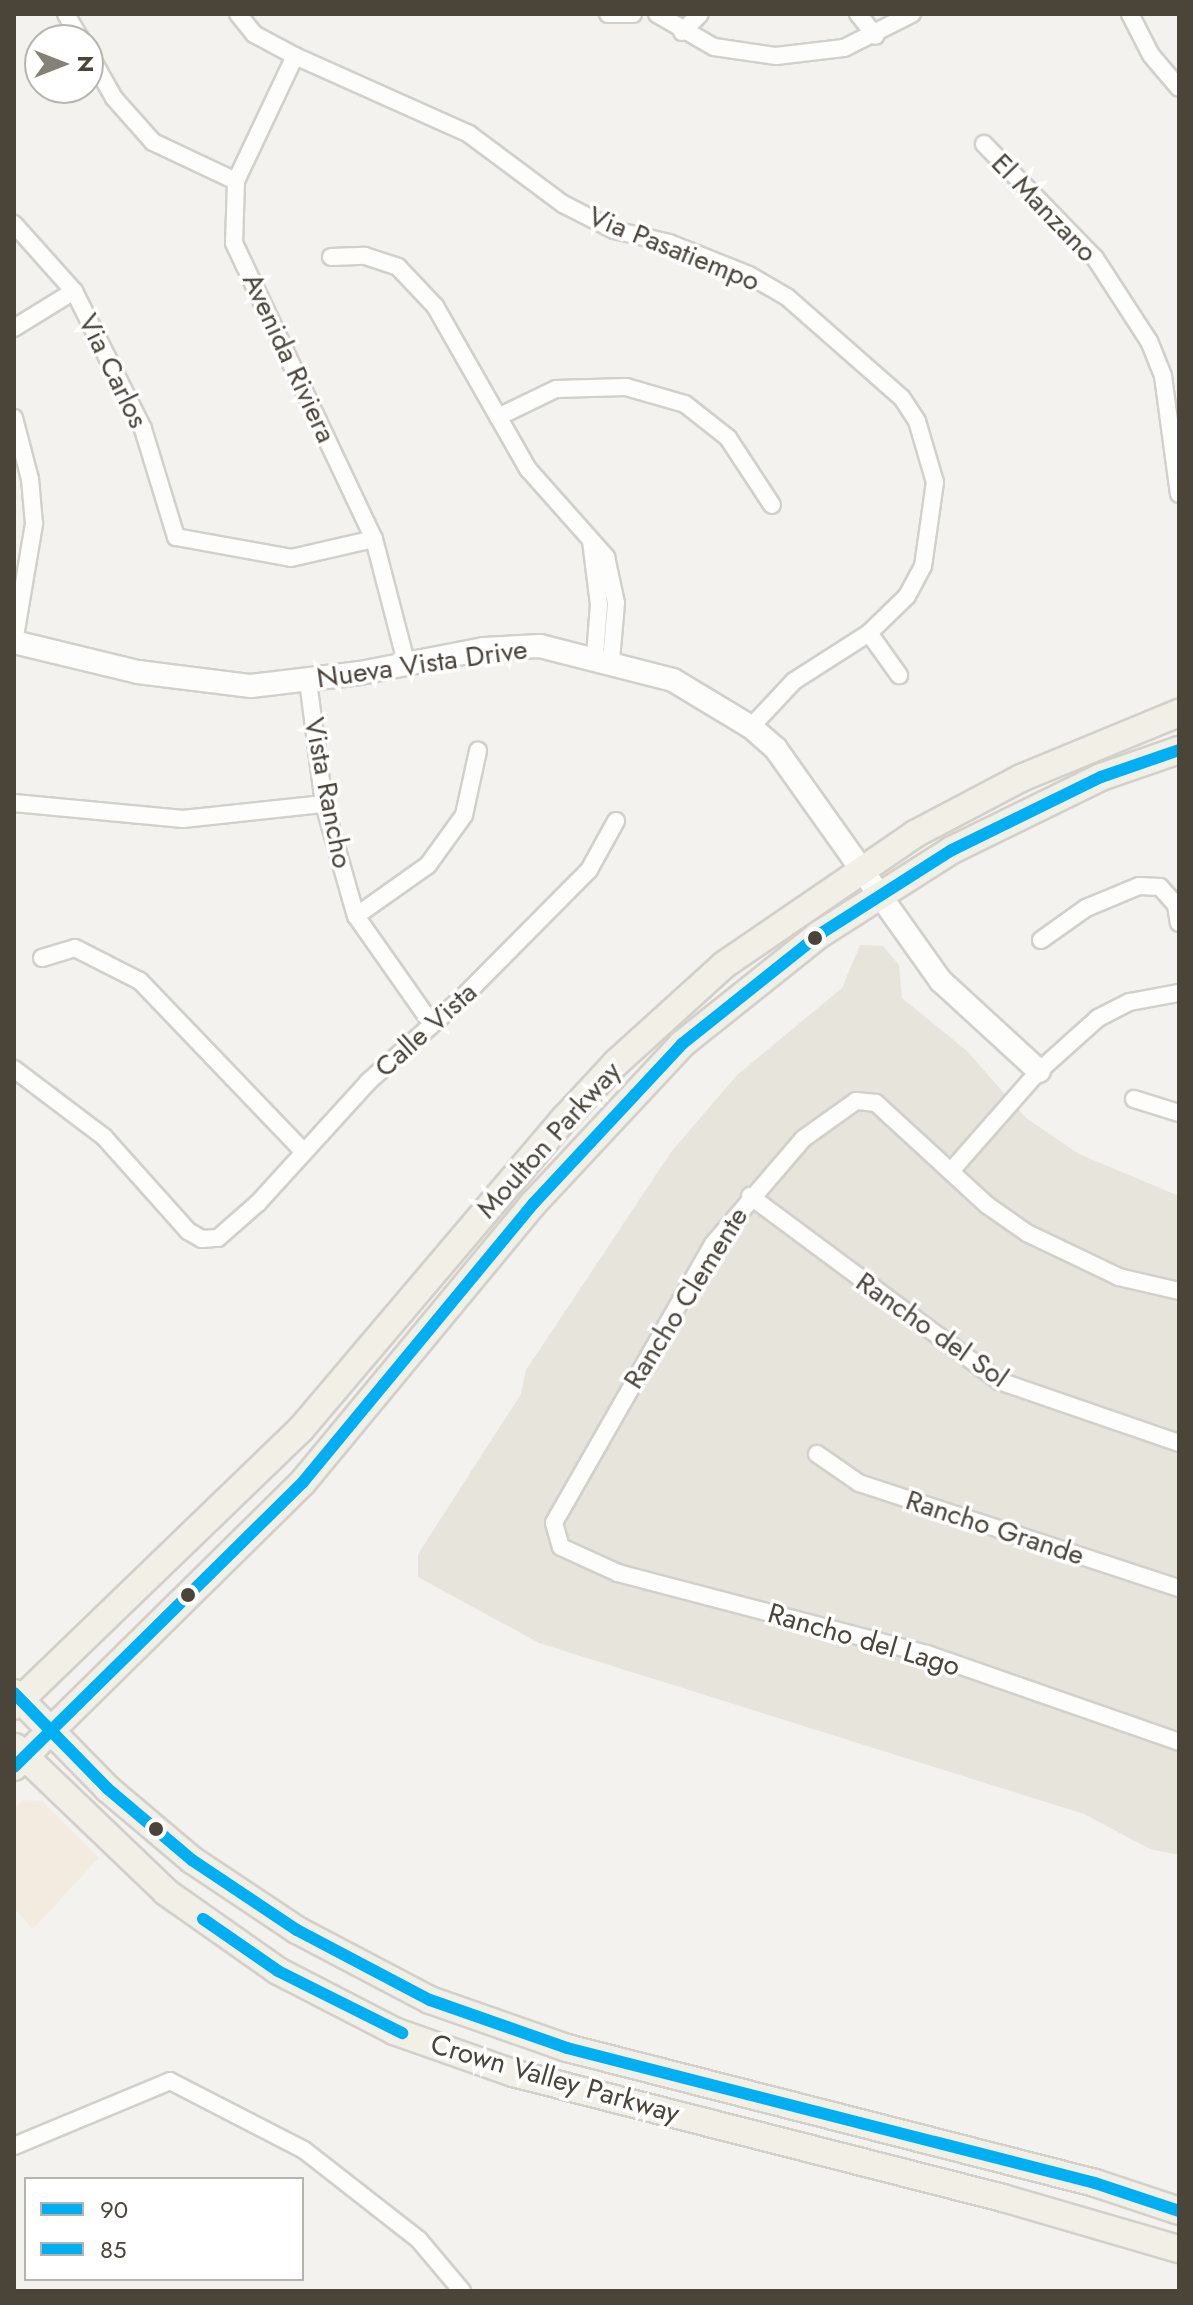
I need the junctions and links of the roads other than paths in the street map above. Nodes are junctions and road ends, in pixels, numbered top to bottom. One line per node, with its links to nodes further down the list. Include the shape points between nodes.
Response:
1 (238, 14): 11 (street, Via Pasatiempo, via 254,34)
2 (608, 14): 3 (street)
3 (633, 14)
4 (657, 14): 9 (street)
5 (700, 14): 9 (street)
6 (858, 14): 10 (street)
7 (912, 14): 10 (street)
8 (1130, 14): 13 (street, via 1144,44)
9 (682, 32): 10 (street, via 714,47 776,56 830,51)
10 (876, 36)
11 (295, 56): 15 (street, Avenida Riviera); 26 (street, Via Pasatiempo, via 469,134 563,204 614,230 669,243 749,275 787,297 881,376 917,421 936,503 916,581)
12 (104, 80): 15 (street, via 153,142)
13 (1179, 88)
14 (984, 144): 22 (street, El Manzano, via 1095,258 1149,341)
15 (236, 181): 25 (street, Avenida Riviera, via 234,243)
16 (14, 224): 18 (street, Via Carlos)
17 (331, 257): 20 (street, via 365,256 398,267 435,306)
18 (74, 291): 19 (street); 25 (street, Via Carlos, via 143,429 176,537 291,558)
19 (14, 328)
20 (498, 417): 24 (street, via 556,389 626,387 685,404 728,438); 28 (street, via 528,469 591,541 604,585)
21 (14, 418): 27 (street, via 30,479 34,524 29,578)
22 (1176, 427): 23 (street, El Manzano)
23 (1179, 494)
24 (772, 505)
25 (374, 539): 29 (street, Avenida Riviera)
26 (869, 633): 30 (street); 33 (street, Via Pasatiempo, via 794,681)
27 (14, 642): 31 (street, Nueva Vista Drive, via 191,681 251,686)
28 (603, 658): 29 (street, Nueva Vista Drive, via 540,646); 33 (street, Nueva Vista Drive, via 673,680)
29 (406, 662): 31 (street, Nueva Vista Drive)
30 (899, 675)
31 (308, 681): 37 (street, Vista Rancho)
32 (1179, 713): 39 (main road, Moulton Parkway, via 1021,778 915,834)
33 (751, 727): 39 (street, Nueva Vista Drive, via 807,786)
34 (1179, 750): 40 (main road, Moulton Parkway, via 1027,810 952,850)
35 (478, 751): 41 (street, via 464,815 428,865)
36 (14, 803): 37 (street, via 183,819)
37 (324, 804): 41 (street, Vista Rancho)
38 (616, 821): 46 (street, Calle Vista, via 589,870)
39 (861, 871): 40 (street, Nueva Vista Drive); 59 (main road, Moulton Parkway, via 724,965 616,1063 301,1429)
40 (880, 899): 48 (street, Nueva Vista Drive, via 941,981); 60 (main road, Moulton Parkway, via 820,934 682,1044 533,1204 303,1482)
41 (356, 916): 46 (street, Vista Rancho)
42 (1179, 923): 43 (street, via 1176,905 1160,887 1139,886 1086,908)
43 (1041, 940)
44 (42, 958): 51 (street, via 75,948 140,981)
45 (1179, 993): 48 (street, via 1130,1002 1098,1018)
46 (432, 1024): 51 (street, Calle Vista)
47 (14, 1069): 51 (street, Calle Vista, via 104,1137 195,1237 209,1240 227,1234)
48 (1039, 1071): 52 (street)
49 (1134, 1099): 50 (street)
50 (1179, 1113)
51 (303, 1151)
52 (951, 1171): 53 (street, Rancho Clemente, via 876,1103 866,1100 846,1106 803,1139); 54 (street, via 987,1205 1073,1259)
53 (750, 1196): 55 (street, Rancho del Sol, via 999,1381); 57 (street, Rancho Clemente, via 678,1302 558,1512)
54 (1179, 1291)
55 (1179, 1443)
56 (817, 1454): 58 (street, Rancho Grande, via 859,1483)
57 (554, 1536): 61 (street, Rancho del Lago, via 571,1555 618,1573 927,1654)
58 (1179, 1588)
59 (16, 1699): 60 (main road, Crown Valley Parkway)
60 (53, 1728): 62 (main road, Moulton Parkway); 64 (main road, Crown Valley Parkway, via 108,1789 230,1888 430,2000 567,2048 1095,2183)
61 (1179, 1742)
62 (18, 1756): 65 (main road, Crown Valley Parkway, via 118,1850 210,1925 278,1971 394,2031 513,2073 1003,2198)
63 (14, 2146): 66 (street, via 170,2081 304,2150 419,2240)
64 (1179, 2211)
65 (1179, 2249)
66 (462, 2291)

